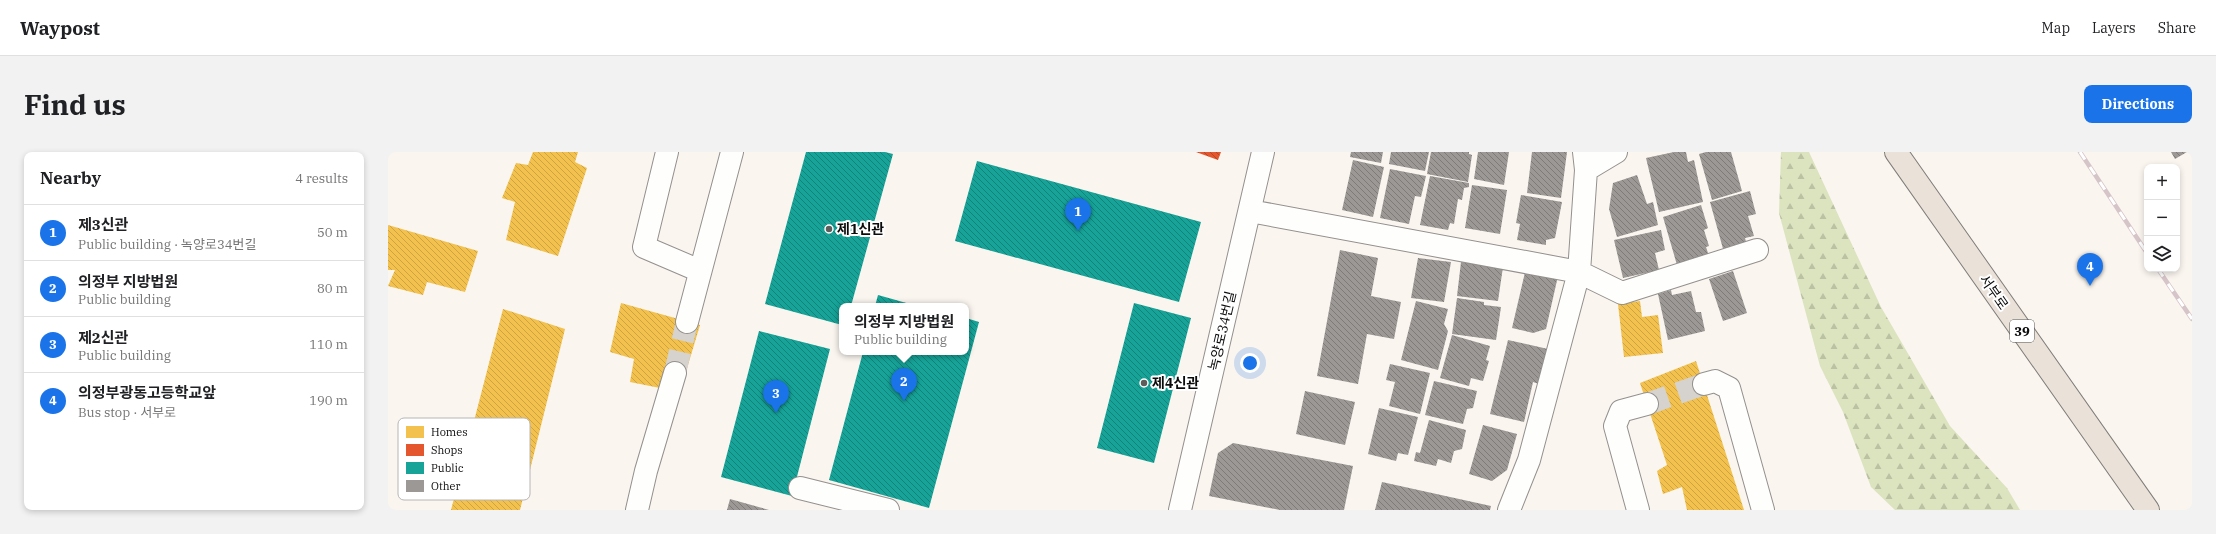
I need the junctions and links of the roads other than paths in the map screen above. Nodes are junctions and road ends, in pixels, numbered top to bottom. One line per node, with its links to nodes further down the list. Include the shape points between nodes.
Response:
1 (667, 152): 9 (street, via 644,247)
2 (732, 152): 9 (street)
3 (1263, 152): 7 (street, 녹양로34번길)
4 (1616, 152): 6 (street)
5 (1896, 152): 22 (main road, 서부로 / 39)
6 (1585, 161): 10 (street)
7 (1250, 211): 10 (street); 18 (street, 녹양로34번길)
8 (1757, 250): 10 (street, via 1622,293)
9 (700, 271): 11 (street)
10 (1579, 272): 19 (street, via 1529,460)
11 (687, 322)
12 (675, 373): 16 (street)
13 (1704, 384): 21 (street, via 1715,381 1729,388)
14 (1647, 404): 20 (street, via 1621,411 1615,426)
15 (800, 488): 17 (street)
16 (637, 510)
17 (888, 510)
18 (1180, 510)
19 (1509, 510)
20 (1638, 510)
21 (1763, 510)
22 (2148, 510)

